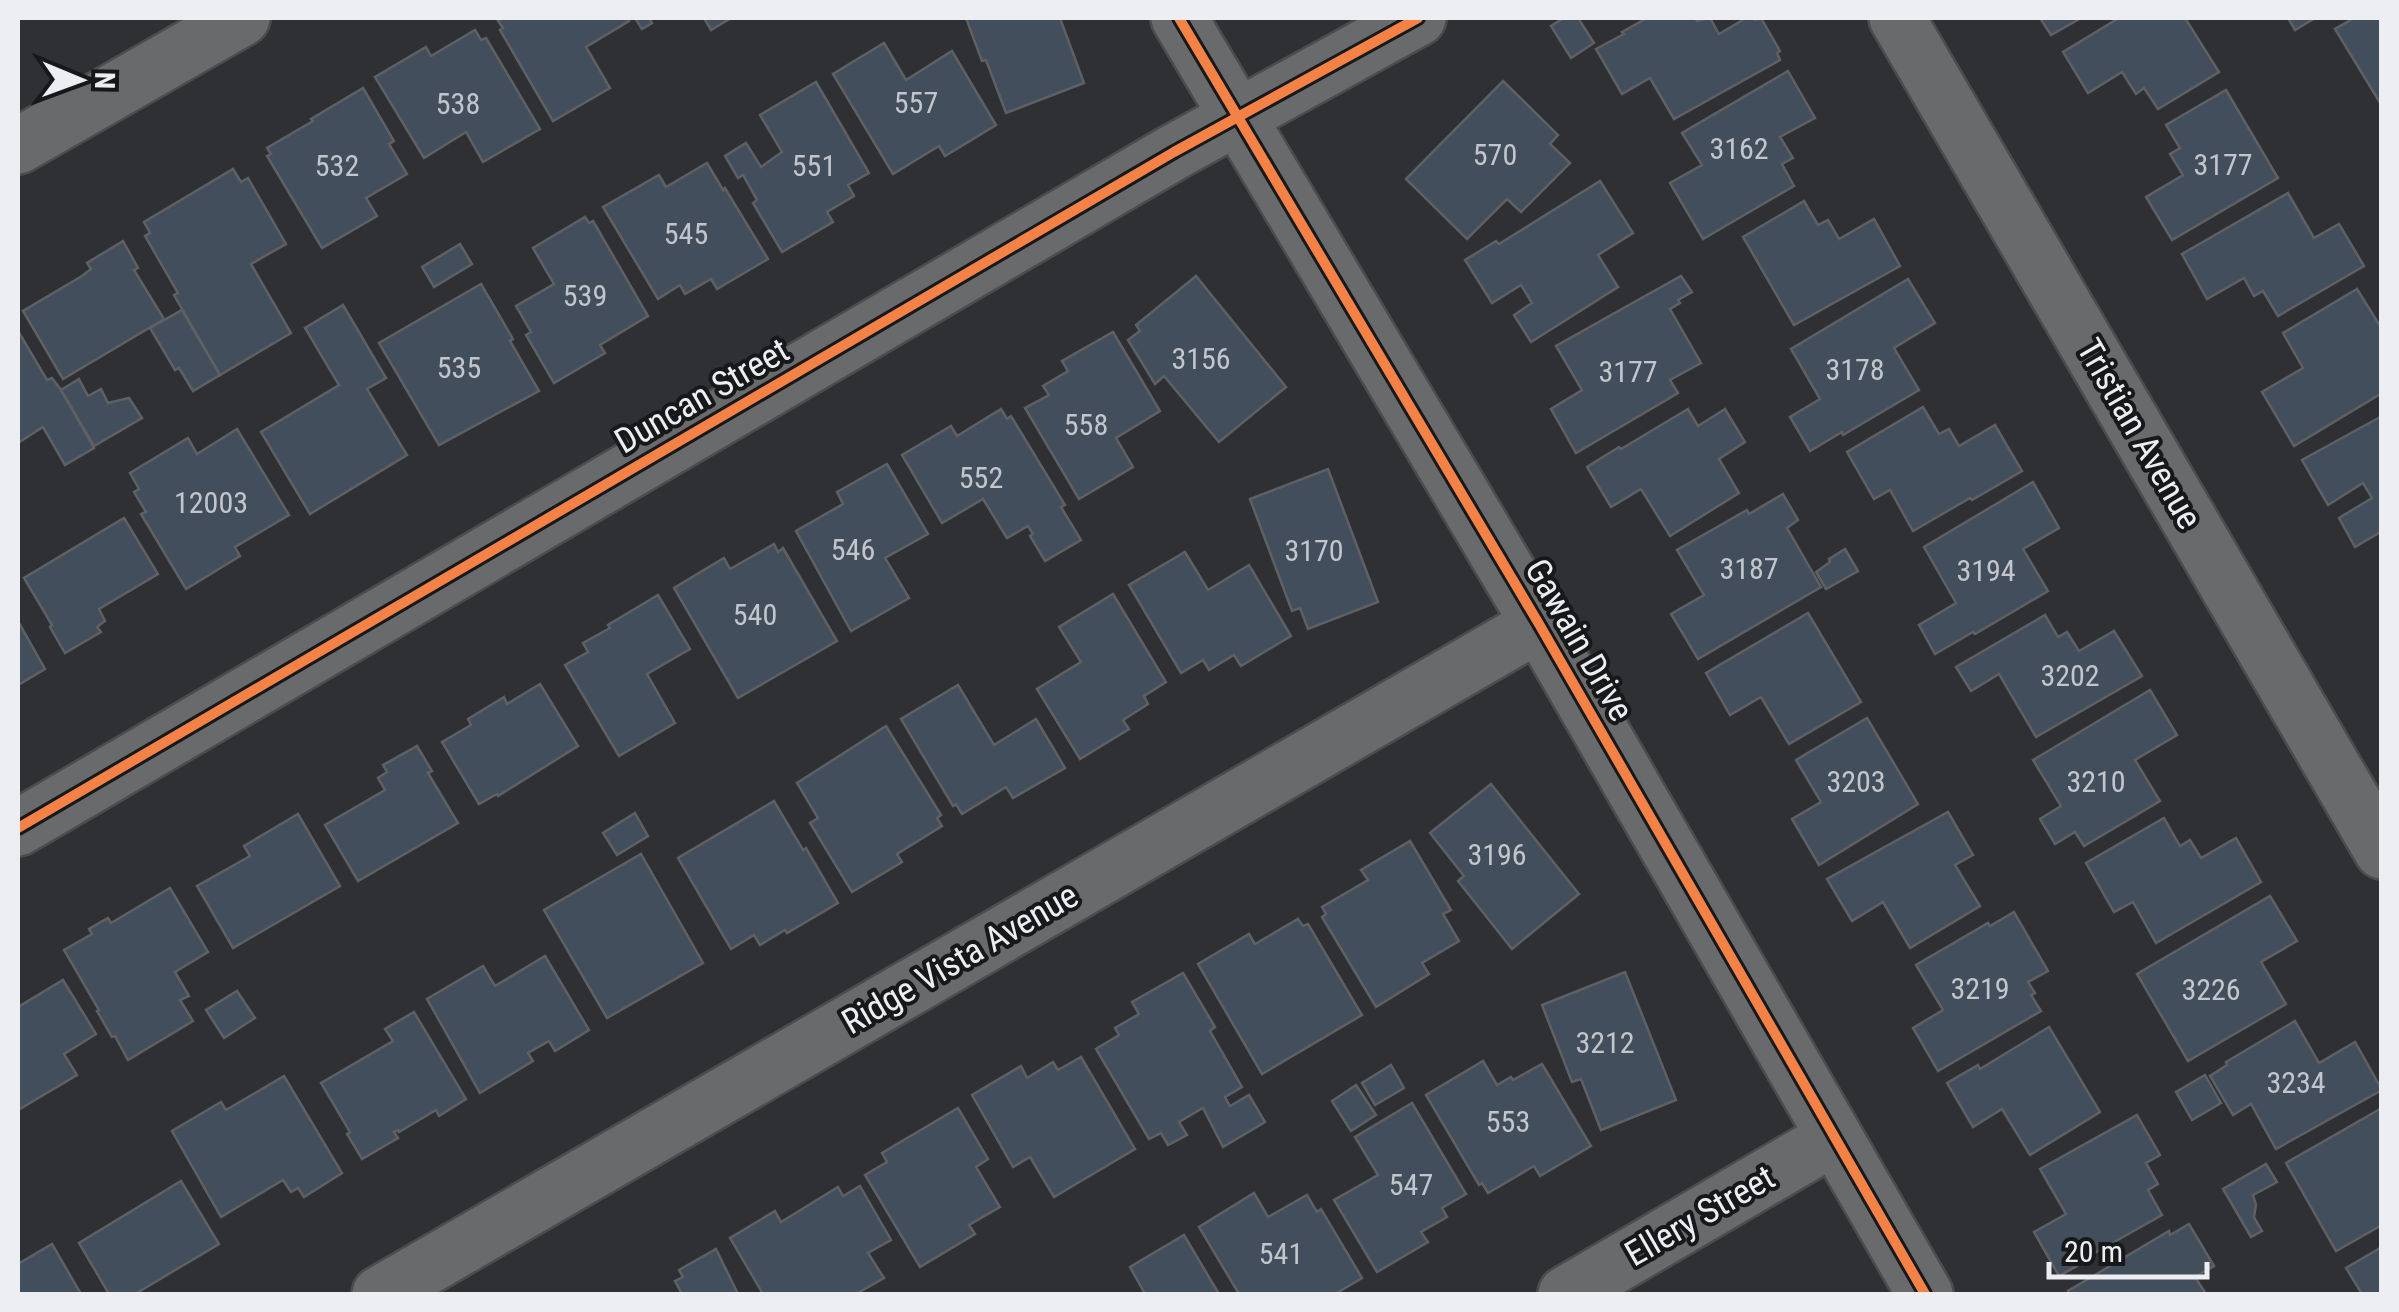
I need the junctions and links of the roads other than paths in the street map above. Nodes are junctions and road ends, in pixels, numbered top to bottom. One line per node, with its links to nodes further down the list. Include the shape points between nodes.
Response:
1 (242, 18): 6 (street)
2 (1179, 18): 5 (street, Gawain Drive)
3 (1418, 18): 5 (street, Duncan Street)
4 (1897, 18): 9 (street, Tristian Avenue)
5 (1237, 116): 7 (street, Gawain Drive); 8 (street, Duncan Street)
6 (18, 146)
7 (1539, 624): 10 (street, Gawain Drive); 11 (street, Ridge Vista Avenue)
8 (18, 828)
9 (2382, 851)
10 (1833, 1138): 12 (street, Ellery Street); 13 (street, Gawain Drive)
11 (380, 1294)
12 (1566, 1294)
13 (1924, 1294)

